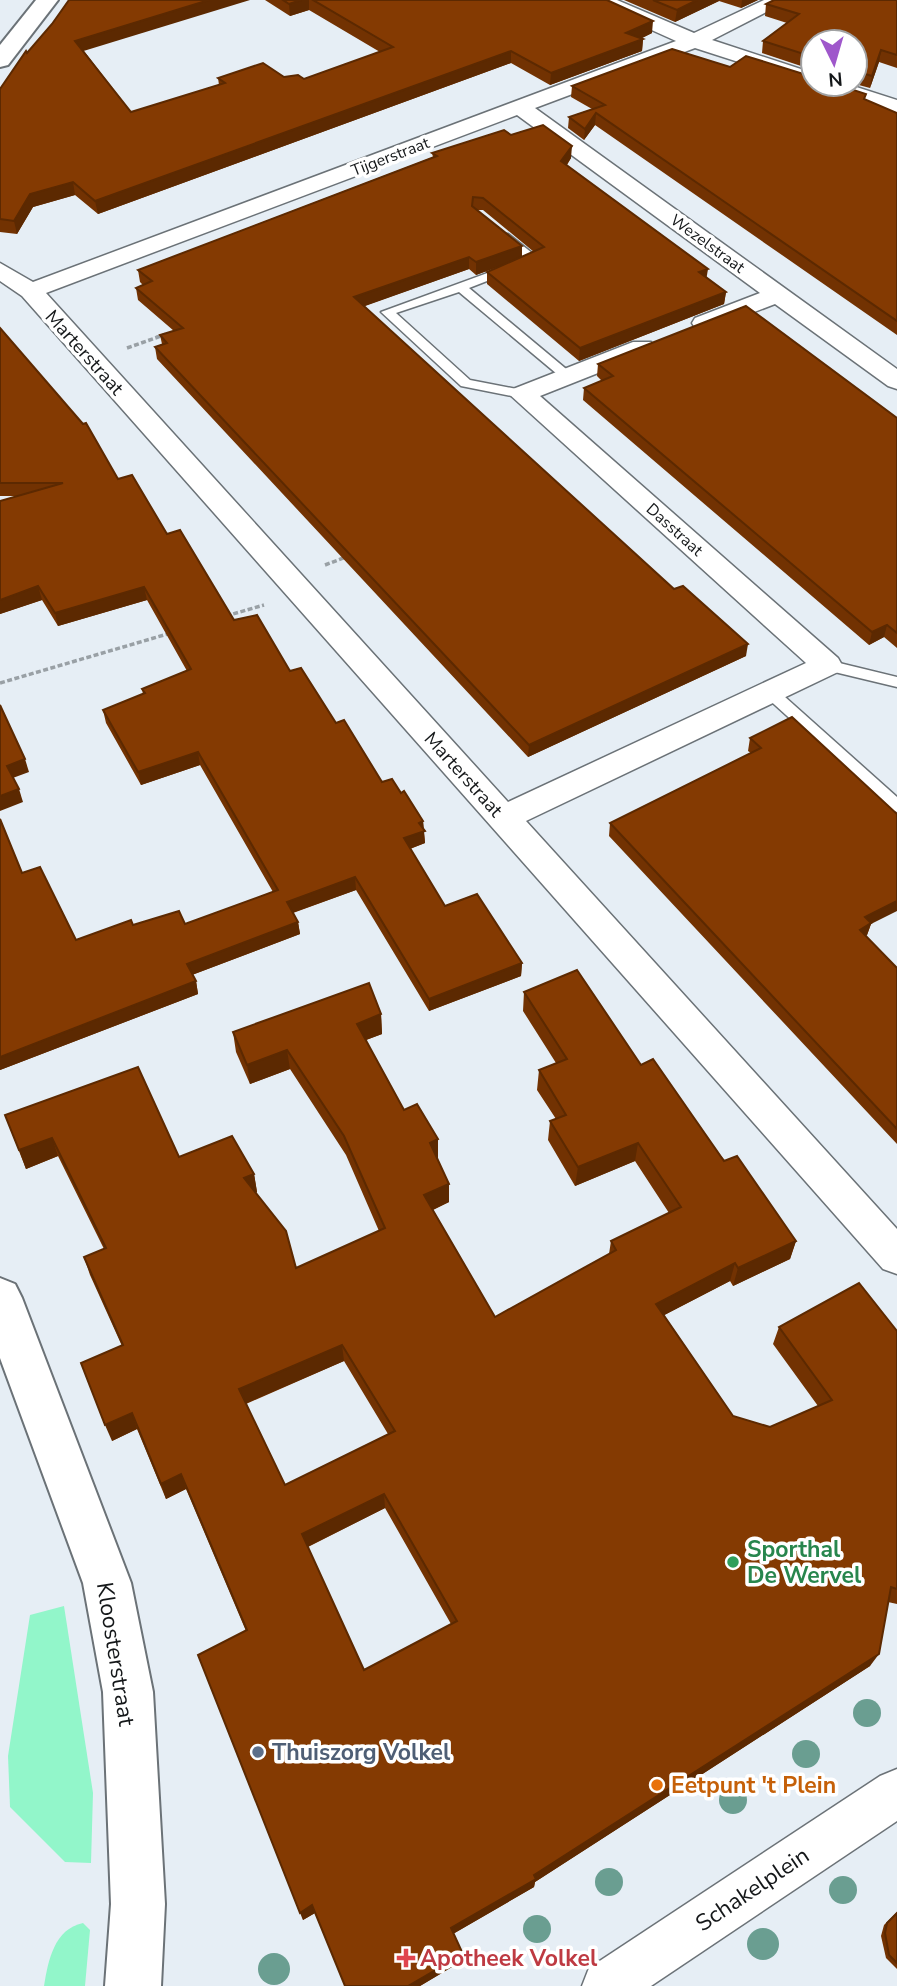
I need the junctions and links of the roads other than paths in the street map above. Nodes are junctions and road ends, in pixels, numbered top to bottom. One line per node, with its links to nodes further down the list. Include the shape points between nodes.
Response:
1 (47, 0): 5 (street)
2 (601, 0): 4 (street)
3 (780, 0): 4 (street, Tijgerstraat)
4 (694, 41): 6 (street); 8 (street, Tijgerstraat)
5 (0, 60)
6 (799, 75)
7 (869, 98): 9 (street)
8 (519, 107): 13 (street, Tijgerstraat); 14 (street, Wezelstraat)
9 (897, 107)
10 (496, 230): 12 (lane, via 535,260)
11 (0, 270): 13 (street)
12 (461, 286): 15 (lane); 17 (lane, via 387,312 466,383)
13 (31, 291): 22 (street, Marterstraat)
14 (779, 294): 15 (street); 16 (street, Wezelstraat)
15 (567, 376): 17 (street)
16 (897, 381)
17 (522, 394): 18 (street, Dasstraat)
18 (827, 664): 19 (lane, Dasstraat); 20 (street)
19 (897, 682)
20 (770, 692): 21 (lane); 22 (street)
21 (897, 806)
22 (503, 818): 23 (street, Marterstraat)
23 (897, 1257)
24 (0, 1298): 26 (street, Kloosterstraat, via 107,1583 128,1692 138,1904)
25 (897, 1793): 27 (street, Schakelplein)
26 (133, 1986)
27 (607, 1986)

